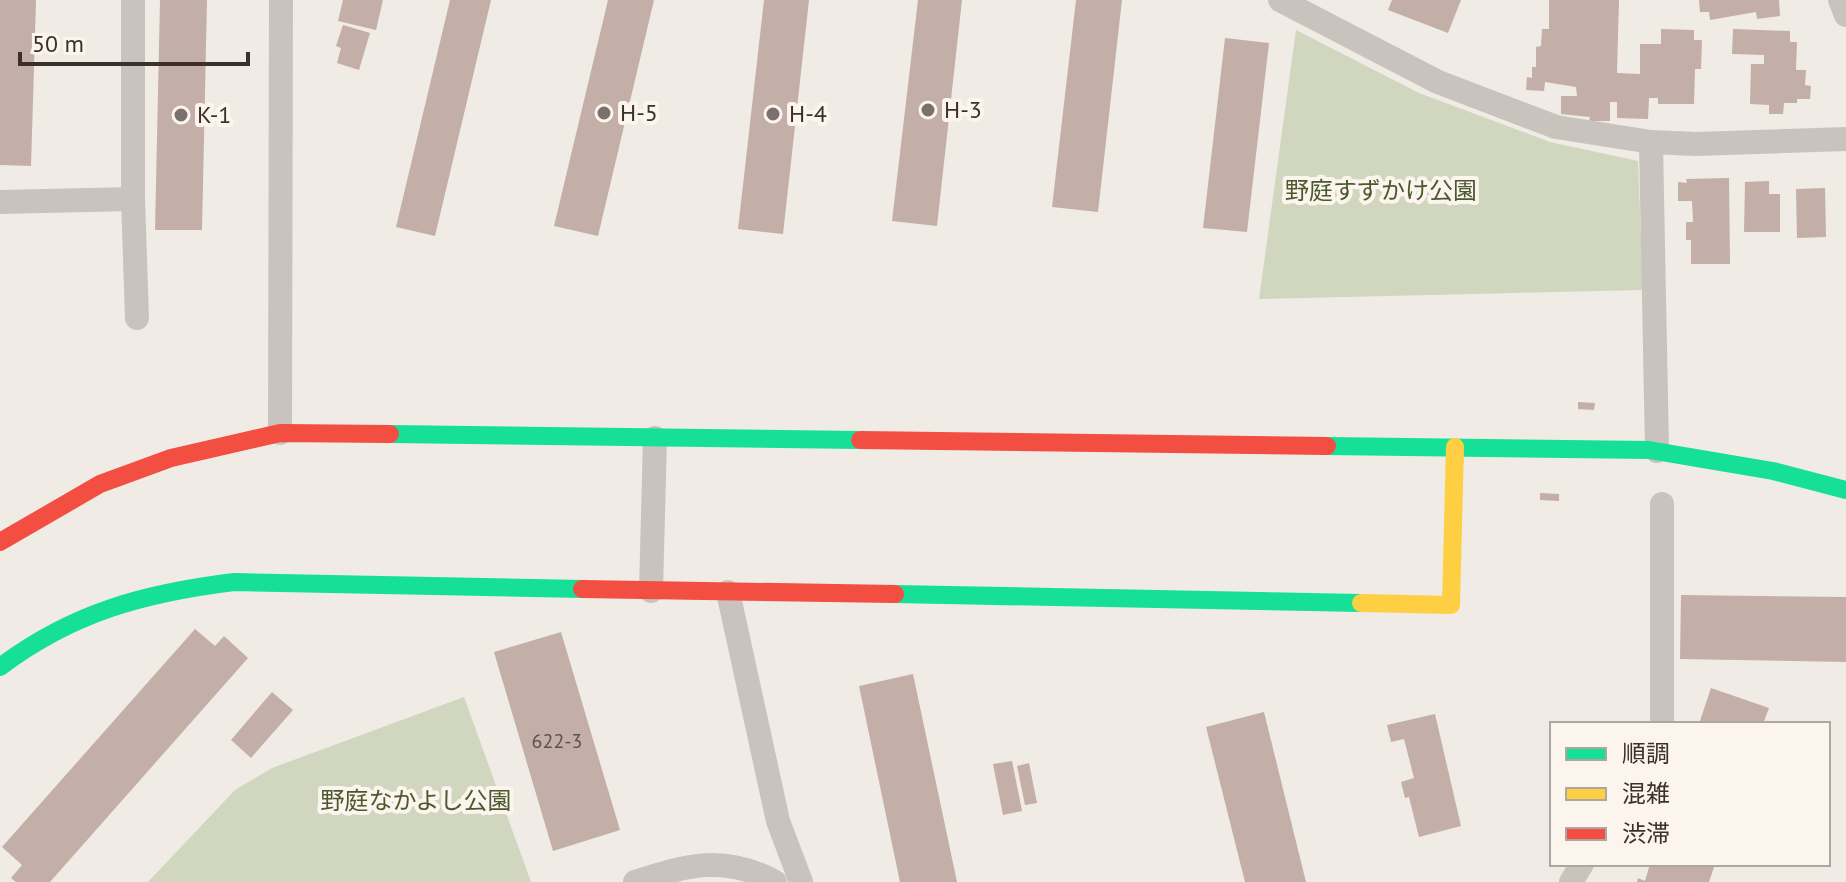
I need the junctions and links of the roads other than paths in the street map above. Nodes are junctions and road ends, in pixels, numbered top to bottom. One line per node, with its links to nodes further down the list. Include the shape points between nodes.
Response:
1 (133, 0): 8 (street)
2 (281, 0): 11 (street)
3 (1280, 0): 7 (street, via 1457,89 1556,127)
4 (1840, 0): 5 (street)
5 (1846, 15)
6 (1846, 139): 7 (street)
7 (1651, 142): 14 (street)
8 (133, 199): 9 (street); 10 (street)
9 (0, 202)
10 (137, 318)
11 (280, 433): 12 (street); 17 (street, via 136,469 89,489)
12 (655, 438): 13 (street); 18 (street)
13 (1455, 447): 14 (street); 19 (street, via 1451,605)
14 (1657, 451): 15 (street, via 1727,460)
15 (1846, 490)
16 (1662, 504): 21 (street)
17 (0, 542)
18 (651, 591): 19 (street); 20 (street, via 234,582 176,588 120,603 49,633)
19 (728, 592): 24 (street, via 778,821)
20 (0, 667)
21 (1662, 722)
22 (635, 882): 23 (street, via 694,864 731,864)
23 (775, 882)
24 (801, 882)

